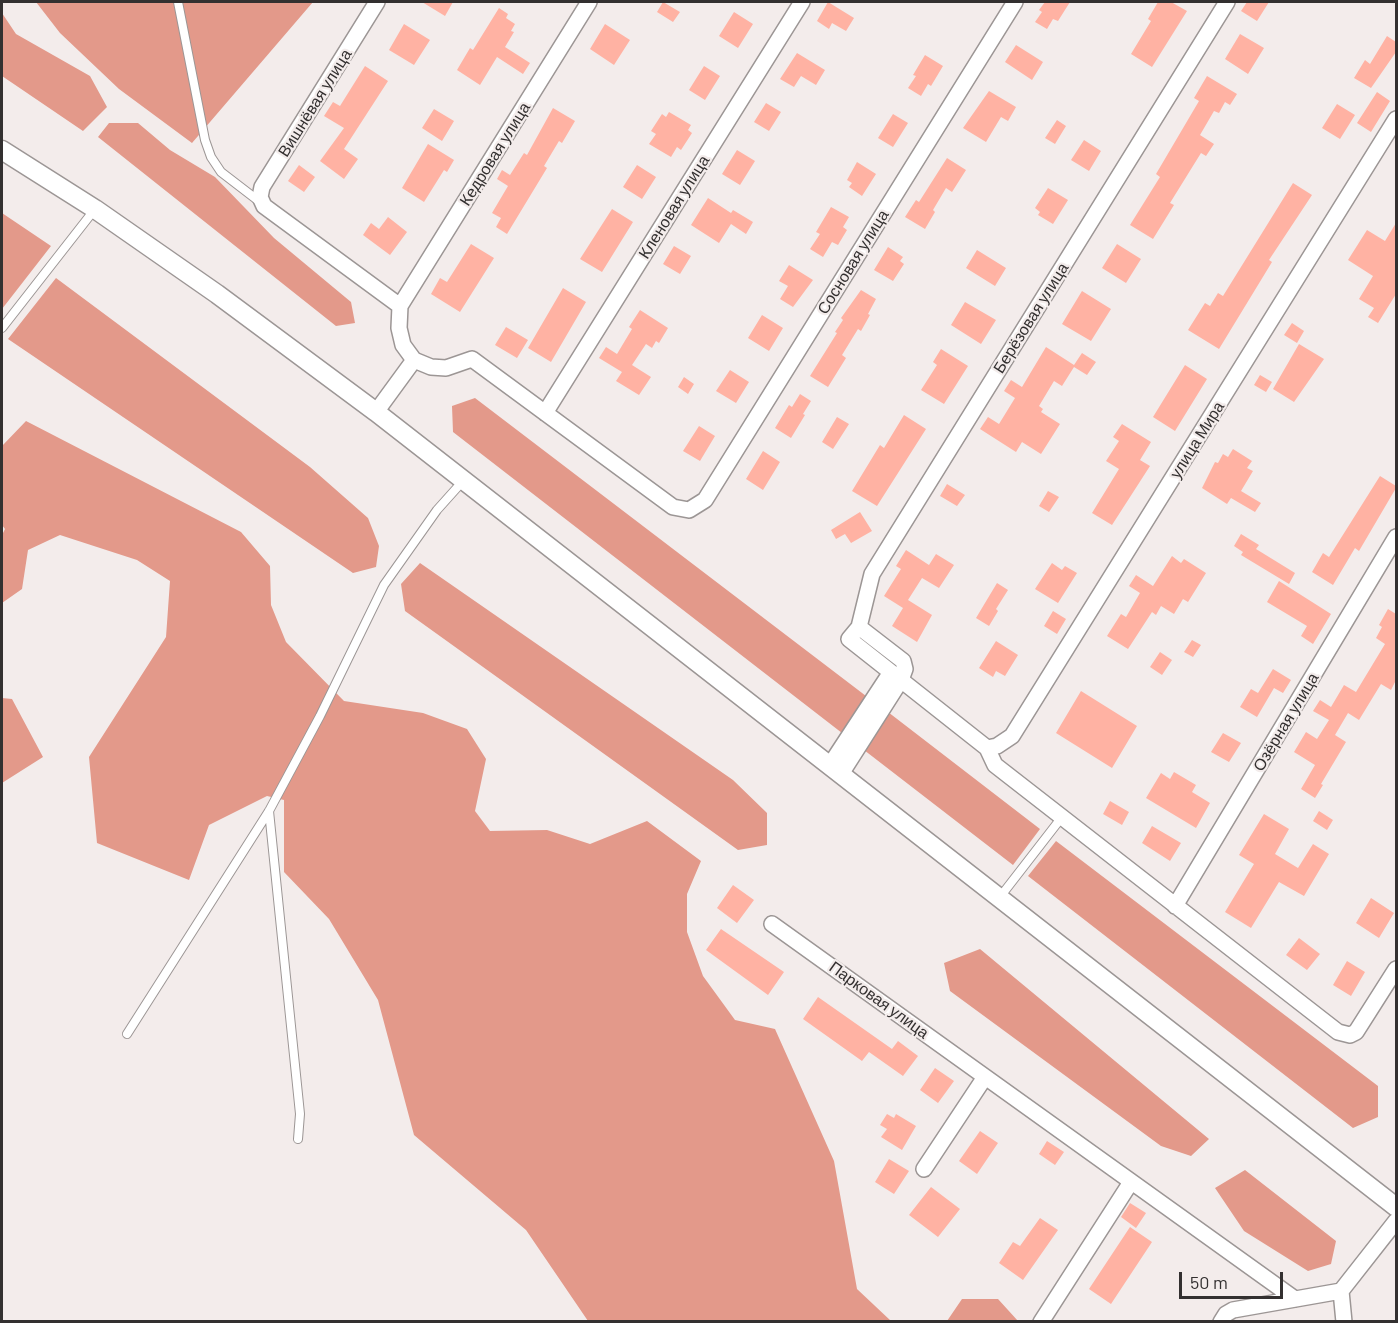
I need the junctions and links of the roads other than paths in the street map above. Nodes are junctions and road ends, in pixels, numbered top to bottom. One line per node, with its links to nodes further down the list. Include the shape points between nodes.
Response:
1 (178, 2): 9 (lane, via 211,157 221,172)
2 (377, 2): 9 (street, Вишнёвая улица, via 262,187 260,197)
3 (589, 2): 11 (street, Кедровая улица)
4 (802, 2): 15 (street, Кленовая улица)
5 (1015, 2): 15 (street, Сосновая улица, via 705,500 689,510 673,507)
6 (1227, 2): 18 (street, Берёзовая улица, via 872,574 854,633 903,661 905,669)
7 (1396, 120): 19 (street, улица Мира, via 1012,736)
8 (2, 150): 10 (street)
9 (264, 206): 11 (street)
10 (95, 209): 12 (lane); 14 (street)
11 (400, 306): 13 (street, via 403,345)
12 (2, 328)
13 (414, 360): 14 (street); 15 (street, via 446,368 472,359)
14 (376, 412): 16 (street)
15 (545, 413)
16 (464, 480): 20 (street); 21 (lane, via 437,510 384,585)
17 (1396, 537): 24 (street, Озёрная улица)
18 (896, 676): 19 (street); 20 (street)
19 (987, 748): 22 (street, via 996,765)
20 (836, 770): 23 (street)
21 (269, 811): 27 (lane); 29 (lane, via 300,1114)
22 (1062, 817): 23 (lane); 24 (street)
23 (1000, 897): 32 (street)
24 (1175, 906): 26 (street, via 1338,1032 1350,1035 1362,1026)
25 (772, 924): 28 (street, Парковая улица)
26 (1396, 969)
27 (127, 1034)
28 (985, 1077): 30 (street); 31 (street, Парковая улица)
29 (298, 1139)
30 (924, 1169)
31 (1131, 1182): 35 (street, Парковая улица); 36 (street)
32 (1396, 1207)
33 (1396, 1221): 34 (street)
34 (1341, 1291): 35 (street); 38 (street)
35 (1295, 1299): 37 (street, via 1233,1310)
36 (1041, 1322)
37 (1221, 1322)
38 (1344, 1322)

